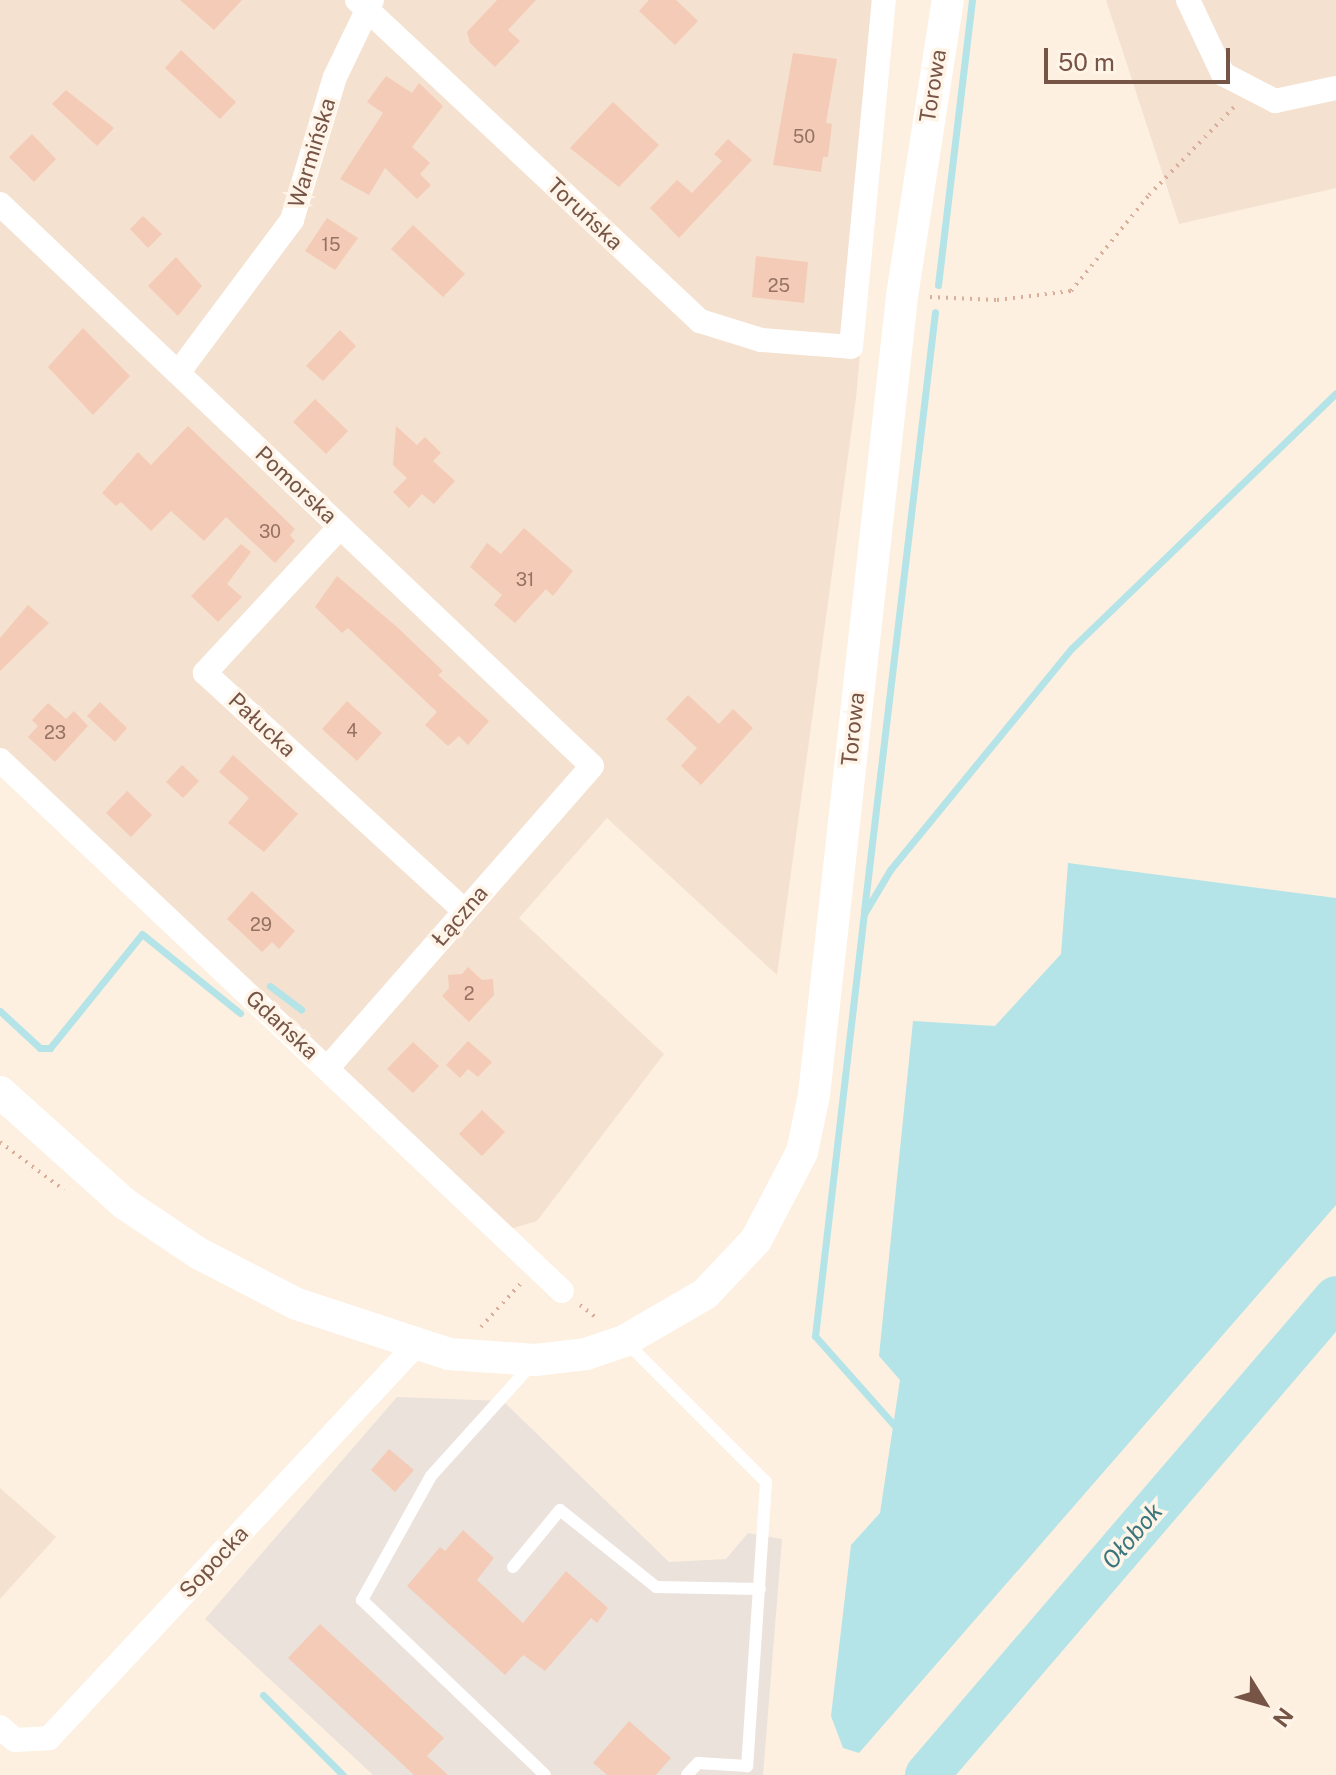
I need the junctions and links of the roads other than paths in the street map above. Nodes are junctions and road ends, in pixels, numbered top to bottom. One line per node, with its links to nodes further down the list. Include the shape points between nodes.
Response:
1 (884, 0): 4 (street, Toruńska, via 851,347 761,340 700,321)
2 (948, 0): 15 (street, Torowa, via 902,296 814,1095 802,1152 784,1196 729,1271 663,1322)
3 (1188, 0): 5 (street, via 1223,74 1275,101)
4 (364, 3): 7 (street, Warmińska, via 335,77 292,220)
5 (1336, 88)
6 (0, 204): 7 (street, Pomorska)
7 (178, 373): 8 (street, Pomorska)
8 (340, 527): 10 (street, Pomorska); 11 (street, Pałucka, via 205,673)
9 (0, 760): 12 (street, Gdańska)
10 (592, 766): 11 (street, Łączna)
11 (465, 911): 12 (street, Łączna)
12 (328, 1068): 14 (street, Gdańska)
13 (0, 1092): 16 (street, Torowa, via 125,1204 198,1253 297,1304)
14 (562, 1291)
15 (624, 1341): 17 (street, Torowa, via 586,1354); 19 (lane, via 766,1482)
16 (415, 1346): 17 (street, Torowa, via 486,1360); 20 (street, Sopocka, via 49,1738 15,1740)
17 (535, 1360): 21 (lane, via 431,1476 362,1600)
18 (513, 1567): 19 (lane, via 560,1510 656,1587)
19 (760, 1589): 22 (lane, via 747,1766 698,1763)
20 (0, 1727)
21 (545, 1775)
22 (687, 1775)

